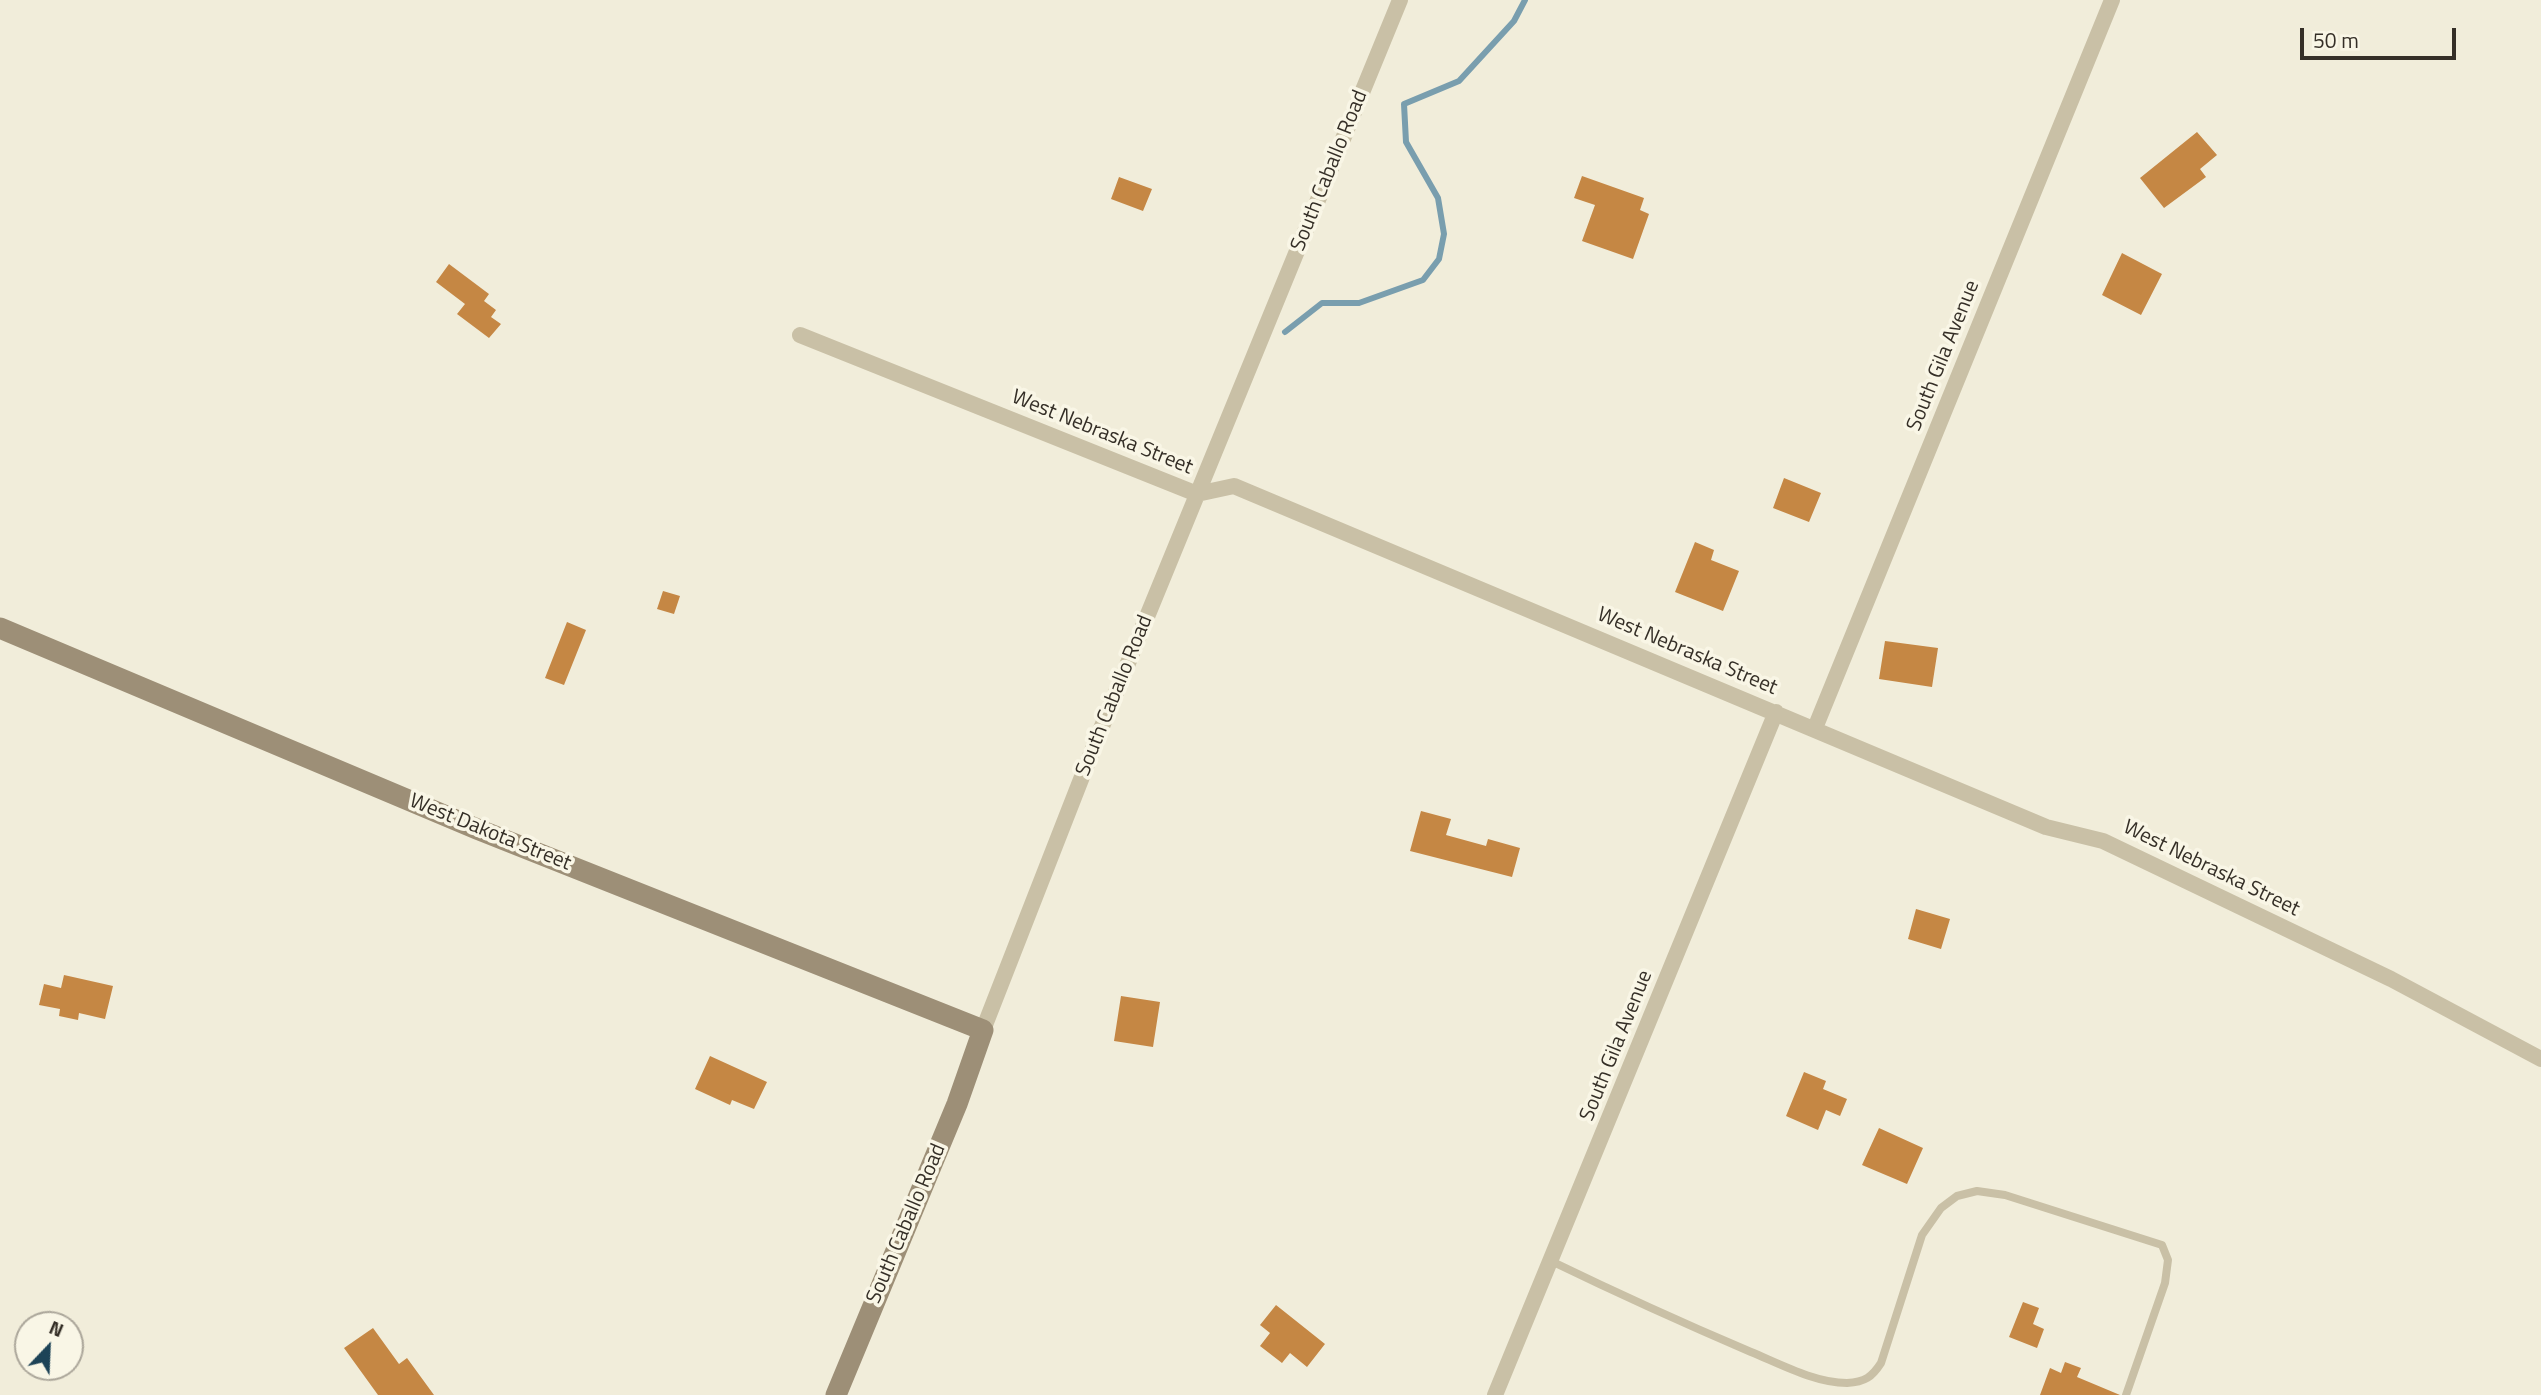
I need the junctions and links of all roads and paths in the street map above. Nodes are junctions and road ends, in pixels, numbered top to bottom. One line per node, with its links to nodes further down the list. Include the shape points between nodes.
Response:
1 (1401, 0): 4 (street, South Caballo Road)
2 (2112, 0): 7 (street, South Gila Avenue)
3 (800, 335): 4 (street, West Nebraska Street)
4 (1197, 494): 6 (street, West Nebraska Street, via 1234,486); 8 (street, South Caballo Road)
5 (0, 628): 8 (street, West Dakota Street, via 477,829)
6 (1776, 712): 7 (street, West Nebraska Street); 10 (street, South Gila Avenue)
7 (1815, 728): 9 (street, West Nebraska Street, via 2046,827 2103,841 2391,979)
8 (983, 1030): 11 (street, South Caballo Road, via 957,1104)
9 (2541, 1059)
10 (1551, 1261): 12 (street, South Gila Avenue); 13 (lane, via 1661,1314 1784,1365 1821,1379 1858,1382 1871,1378 1881,1363 1923,1235 1941,1208 1957,1196 1977,1191 2005,1195 2162,1245 2168,1260 2165,1283)
11 (836, 1395)
12 (1495, 1395)
13 (2126, 1395)

